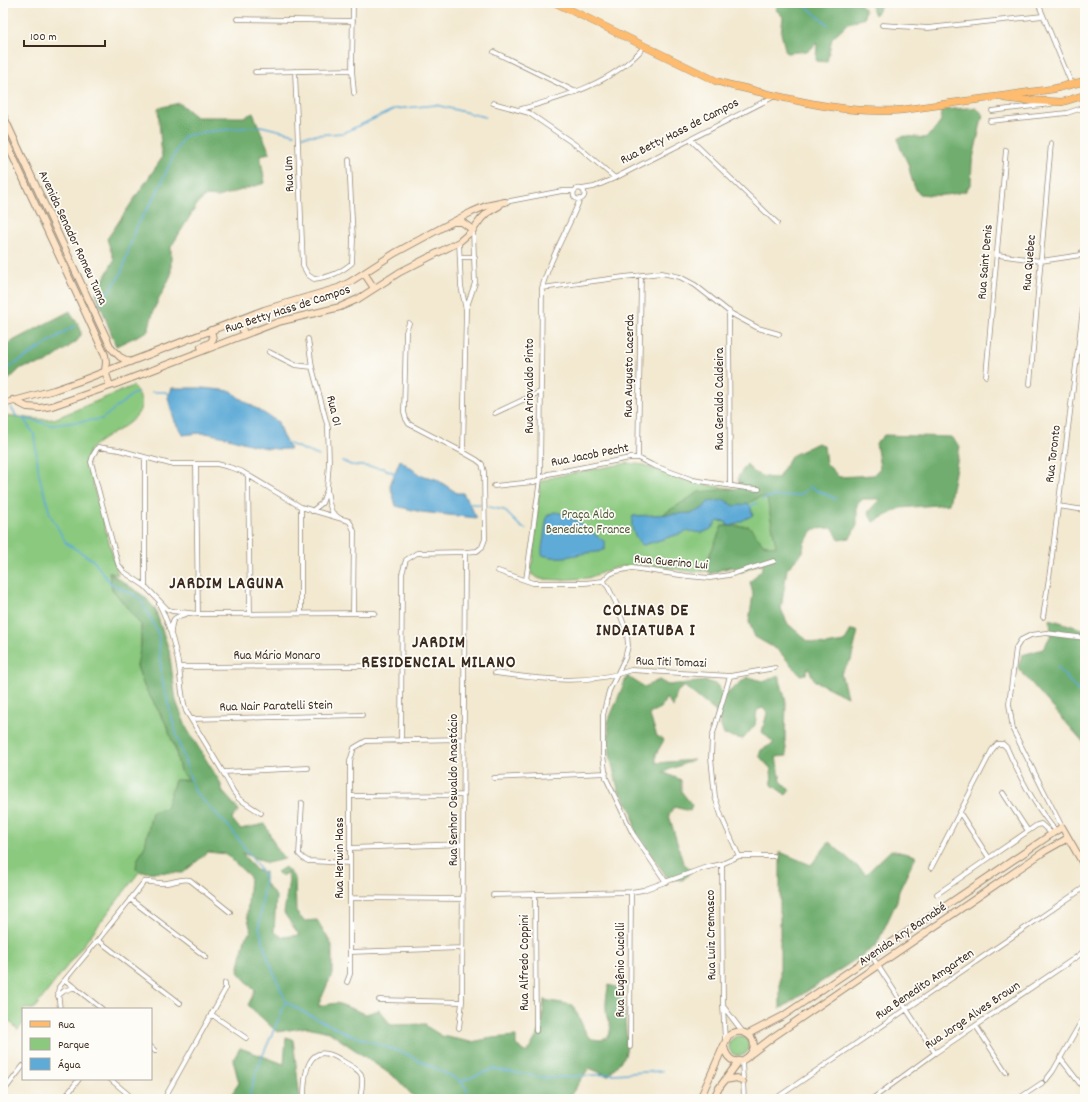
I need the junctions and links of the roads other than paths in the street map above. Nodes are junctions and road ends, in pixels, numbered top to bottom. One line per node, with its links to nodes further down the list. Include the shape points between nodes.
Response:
1 (353, 3): 6 (street)
2 (556, 3): 8 (main road)
3 (1038, 3): 4 (street)
4 (1043, 16): 7 (street, via 928,28); 15 (street)
5 (237, 19): 6 (street)
6 (353, 21): 10 (street)
7 (882, 25)
8 (644, 47): 16 (street, via 633,60 604,80); 18 (main road, via 716,81)
9 (494, 52): 16 (street)
10 (352, 70): 11 (street); 17 (street)
11 (295, 71): 12 (street); 34 (street, Rua Um, via 303,266 314,279 342,272 352,263)
12 (255, 72)
13 (1085, 81): 15 (main road)
14 (1085, 84): 19 (main road, via 1081,88)
15 (1072, 85): 20 (main road)
16 (576, 92): 25 (street)
17 (354, 93)
18 (775, 95): 20 (main road, via 863,112 884,112); 31 (street, Rua Betty Hass de Campos)
19 (1083, 96): 21 (main road)
20 (998, 97): 21 (main road)
21 (1062, 102): 23 (street)
22 (494, 103): 25 (street)
23 (1023, 107): 26 (street); 28 (street)
24 (1085, 107): 28 (street, via 1073,112)
25 (518, 110): 35 (street, via 529,113 580,148)
26 (992, 111)
27 (3, 115): 68 (street, Avenida Senador Romeu Tuma, via 111,348)
28 (1024, 118): 29 (street)
29 (990, 121)
30 (3, 135): 70 (street, Avenida Senador Romeu Tuma, via 105,355)
31 (691, 140): 35 (street, Rua Betty Hass de Campos); 43 (street)
32 (1051, 143): 51 (street, Rua Quebec)
33 (1006, 150): 47 (street, Rua Saint Denis)
34 (349, 160)
35 (615, 178): 36 (street, Rua Betty Hass de Campos)
36 (594, 186): 37 (street, Rua Betty Hass de Campos); 39 (street, Rua Betty Hass de Campos)
37 (582, 188): 38 (street); 39 (street)
38 (574, 191): 40 (street, via 574,196); 41 (street, Rua Betty Hass de Campos)
39 (585, 196): 40 (street)
40 (580, 199): 56 (street, Rua Ariovaldo Pinto, via 554,252)
41 (505, 202): 42 (street, Rua Betty Hass de Campos, via 486,206); 44 (street, Rua Betty Hass de Campos, via 481,218)
42 (452, 222): 44 (street, via 462,222); 53 (street, Rua Betty Hass de Campos)
43 (777, 223)
44 (473, 230): 45 (street, Rua Betty Hass de Campos); 50 (street)
45 (459, 242): 49 (street); 55 (street, Rua Betty Hass de Campos)
46 (1085, 248): 48 (street)
47 (998, 255): 51 (street); 71 (street, Rua Saint Denis)
48 (1081, 255): 51 (street); 52 (street)
49 (460, 257): 50 (street); 59 (street, via 461,286)
50 (474, 257): 59 (street, via 475,283)
51 (1041, 261): 72 (street, Rua Quebec)
52 (1085, 261)
53 (364, 273): 55 (street); 58 (street, Rua Betty Hass de Campos, via 338,288)
54 (641, 275): 56 (street); 60 (street, via 662,273 680,277); 80 (street, Rua Augusto Lacerda)
55 (374, 288): 64 (street, Rua Betty Hass de Campos, via 340,307 278,322)
56 (542, 288): 74 (street, Rua Ariovaldo Pinto)
57 (1085, 293): 88 (street, Rua Toronto)
58 (264, 310): 62 (street, Rua Betty Hass de Campos); 64 (street, via 242,321)
59 (466, 310): 78 (street)
60 (729, 311): 63 (street, via 758,328); 85 (street, Rua Geraldo Caldeira)
61 (409, 323): 78 (street, via 406,332 406,420 409,424)
62 (210, 330): 67 (street, via 213,336 211,342); 68 (street, Rua Betty Hass de Campos)
63 (779, 334)
64 (244, 335): 67 (street, Rua Betty Hass de Campos)
65 (308, 339): 69 (street, Rua 01)
66 (269, 352): 69 (street, via 295,365)
67 (178, 359): 73 (street, Rua Betty Hass de Campos)
68 (130, 362): 70 (street, Rua Betty Hass de Campos)
69 (312, 367): 86 (street, Rua 01, via 328,428)
70 (105, 372): 73 (street, Avenida Senador Romeu Tuma); 75 (street, Rua Betty Hass de Campos, via 54,390)
71 (986, 376)
72 (1030, 384)
73 (110, 386): 75 (street, Rua Betty Hass de Campos, via 40,408 27,407)
74 (540, 392): 77 (street); 83 (street, Rua Ariovaldo Pinto)
75 (13, 400): 76 (street, Rua Betty Hass de Campos)
76 (3, 404)
77 (496, 413)
78 (464, 452): 93 (street, via 482,464 484,472 484,543 480,550)
79 (145, 457): 81 (street, via 170,464); 98 (street); 98 (street, via 98,447 91,462 118,564 124,572)
80 (638, 458): 83 (street, Rua Jacob Pecht, via 548,474); 85 (street, Rua Jacob Pecht, via 693,480)
81 (196, 464): 82 (street, via 229,466); 105 (street)
82 (248, 476): 89 (street); 102 (street)
83 (540, 479): 84 (street, Rua Jacob Pecht, via 534,482); 96 (street, Rua Ariovaldo Pinto)
84 (494, 486)
85 (730, 486): 87 (street, Rua Jacob Pecht)
86 (327, 489): 91 (street, Rua 01, via 322,503); 92 (street, Rua 01, via 330,508)
87 (759, 489)
88 (1058, 506): 90 (street); 106 (street, Rua Toronto)
89 (301, 507): 91 (street); 103 (street)
90 (1085, 510)
91 (312, 511): 92 (street)
92 (340, 518): 100 (street, via 347,520 354,531)
93 (465, 552): 117 (street, Rua Senhor Oswaldo Anastácio); 118 (street, via 417,553 406,560 402,574)
94 (774, 561): 97 (street, Rua Guerino Lui, via 710,578 632,568 616,571)
95 (498, 571): 96 (street, Rua Guerino Lui)
96 (526, 580): 97 (street, Rua Guerino Lui, via 554,584)
97 (603, 581): 113 (street, via 616,604 627,633 626,658)
98 (145, 586): 99 (street)
99 (155, 596): 101 (street, via 172,612); 107 (street)
100 (353, 612): 103 (street); 104 (street)
101 (188, 613): 105 (street); 107 (street, via 174,619)
102 (250, 613): 103 (street); 105 (street)
103 (301, 613)
104 (375, 613)
105 (198, 614)
106 (1043, 617)
107 (171, 635): 110 (street)
108 (1085, 638): 129 (street, via 1046,633 1031,635 1022,640 1016,648 1009,704 1013,730)
109 (376, 666): 110 (street, Rua Mário Monaro)
110 (179, 667): 116 (street, via 183,701)
111 (775, 668): 114 (street, Rua Titi Tomazi)
112 (495, 673): 113 (street, Rua Titi Tomazi, via 549,680)
113 (617, 676): 114 (street, Rua Titi Tomazi, via 632,670); 121 (street, via 609,691 603,715 603,755)
114 (730, 676): 137 (street, via 712,737 712,758 715,796)
115 (362, 715): 116 (street, Rua Nair Paratelli Stein)
116 (191, 719): 120 (street)
117 (464, 739): 118 (street); 125 (street, Rua Senhor Oswaldo Anastácio)
118 (401, 741): 124 (street, Rua Herwin Hass, via 366,741 354,748 350,761)
119 (308, 768): 120 (street)
120 (223, 772): 127 (street, via 239,799)
121 (606, 773): 122 (street); 144 (street, via 606,778 633,834)
122 (494, 778)
123 (1003, 793): 130 (street)
124 (350, 796): 125 (street); 135 (street, Rua Herwin Hass)
125 (464, 796): 133 (street, Rua Senhor Oswaldo Anastácio)
126 (302, 803): 140 (street, via 299,854 308,861)
127 (261, 813)
128 (960, 813): 131 (street, via 992,750 997,744 1003,744 1028,792); 139 (street); 142 (street)
129 (1062, 827): 131 (street, Avenida Ary Barnabé); 132 (street)
130 (1028, 831): 131 (street, via 1041,824); 139 (street)
131 (1054, 833): 134 (street, Avenida Ary Barnabé)
132 (1068, 838): 136 (street, Avenida Ary Barnabé); 143 (street)
133 (463, 844): 135 (street); 152 (street, Rua Senhor Oswaldo Anastácio)
134 (1038, 844): 136 (street); 158 (street, Avenida Ary Barnabé)
135 (350, 848): 140 (street, Rua Herwin Hass)
136 (1045, 851): 160 (street, Avenida Ary Barnabé)
137 (739, 856): 138 (street); 141 (street)
138 (774, 856)
139 (990, 858): 148 (street)
140 (350, 862): 150 (street, Rua Herwin Hass)
141 (722, 864): 144 (street); 169 (street, Rua Luiz Cremasco)
142 (931, 868)
143 (1085, 868)
144 (666, 882): 146 (street)
145 (1085, 887): 172 (street, Rua Benedito Amgarten)
146 (631, 892): 147 (street); 182 (street, Rua Eugênio Cuciolli)
147 (535, 894): 149 (street); 177 (street, Rua Alfredo Coppini)
148 (938, 894)
149 (493, 895)
150 (350, 898): 152 (street); 157 (street, Rua Herwin Hass)
151 (130, 899): 153 (street, via 144,882 165,883 184,879 190,880); 154 (street); 159 (street)
152 (463, 899): 155 (street, Rua Senhor Oswaldo Anastácio)
153 (230, 912)
154 (98, 940): 161 (street); 168 (street)
155 (462, 948): 157 (street); 167 (street, Rua Senhor Oswaldo Anastácio)
156 (1085, 950): 175 (street, Rua Jorge Alves Brown)
157 (350, 952): 162 (street, Rua Herwin Hass, via 350,974)
158 (871, 955): 160 (street); 179 (street, Avenida Ary Barnabé, via 783,1016)
159 (206, 958)
160 (878, 965): 172 (street); 185 (street, Avenida Ary Barnabé)
161 (65, 980): 164 (street); 165 (street, via 59,987)
162 (347, 982)
163 (225, 983): 173 (street, via 225,990)
164 (75, 987): 165 (street); 171 (street)
165 (58, 996): 170 (street)
166 (379, 1000): 167 (street)
167 (462, 1002): 176 (street, Rua Senhor Oswaldo Anastácio)
168 (180, 1003)
169 (722, 1006): 178 (street); 181 (street, Rua Luiz Cremasco)
170 (60, 1008)
171 (101, 1008)
172 (907, 1010): 186 (street); 206 (street, Rua Benedito Amgarten)
173 (211, 1014): 180 (street); 200 (street)
174 (1085, 1015): 187 (street)
175 (976, 1026): 186 (street, Rua Jorge Alves Brown); 190 (street)
176 (459, 1028)
177 (536, 1030)
178 (742, 1031): 179 (street); 181 (street, via 732,1033)
179 (748, 1034): 185 (street, via 754,1046)
180 (246, 1038)
181 (724, 1044): 188 (street, via 728,1057); 203 (street)
182 (630, 1047)
183 (152, 1048): 184 (street)
184 (155, 1051)
185 (752, 1053): 188 (street, Avenida Ary Barnabé)
186 (935, 1054): 207 (street, Rua Jorge Alves Brown)
187 (1060, 1058): 195 (street); 197 (street, via 1044,1082)
188 (741, 1061): 193 (street, Avenida Ary Barnabé); 194 (street)
189 (22, 1067): 196 (street)
190 (1006, 1072)
191 (78, 1080): 198 (street)
192 (111, 1080): 199 (street, via 129,1094)
193 (725, 1080): 194 (street, via 737,1078); 204 (street, Avenida Ary Barnabé)
194 (743, 1082): 205 (street)
195 (1085, 1090)
196 (3, 1092)
197 (1024, 1097): 208 (street)
198 (64, 1099)
199 (127, 1099)
200 (164, 1099)
201 (304, 1099): 202 (street, via 309,1062 324,1053 332,1054 357,1070 361,1076)
202 (360, 1099)
203 (700, 1099)
204 (713, 1099)
205 (744, 1099)
206 (775, 1099)
207 (872, 1099)
208 (1018, 1099)

